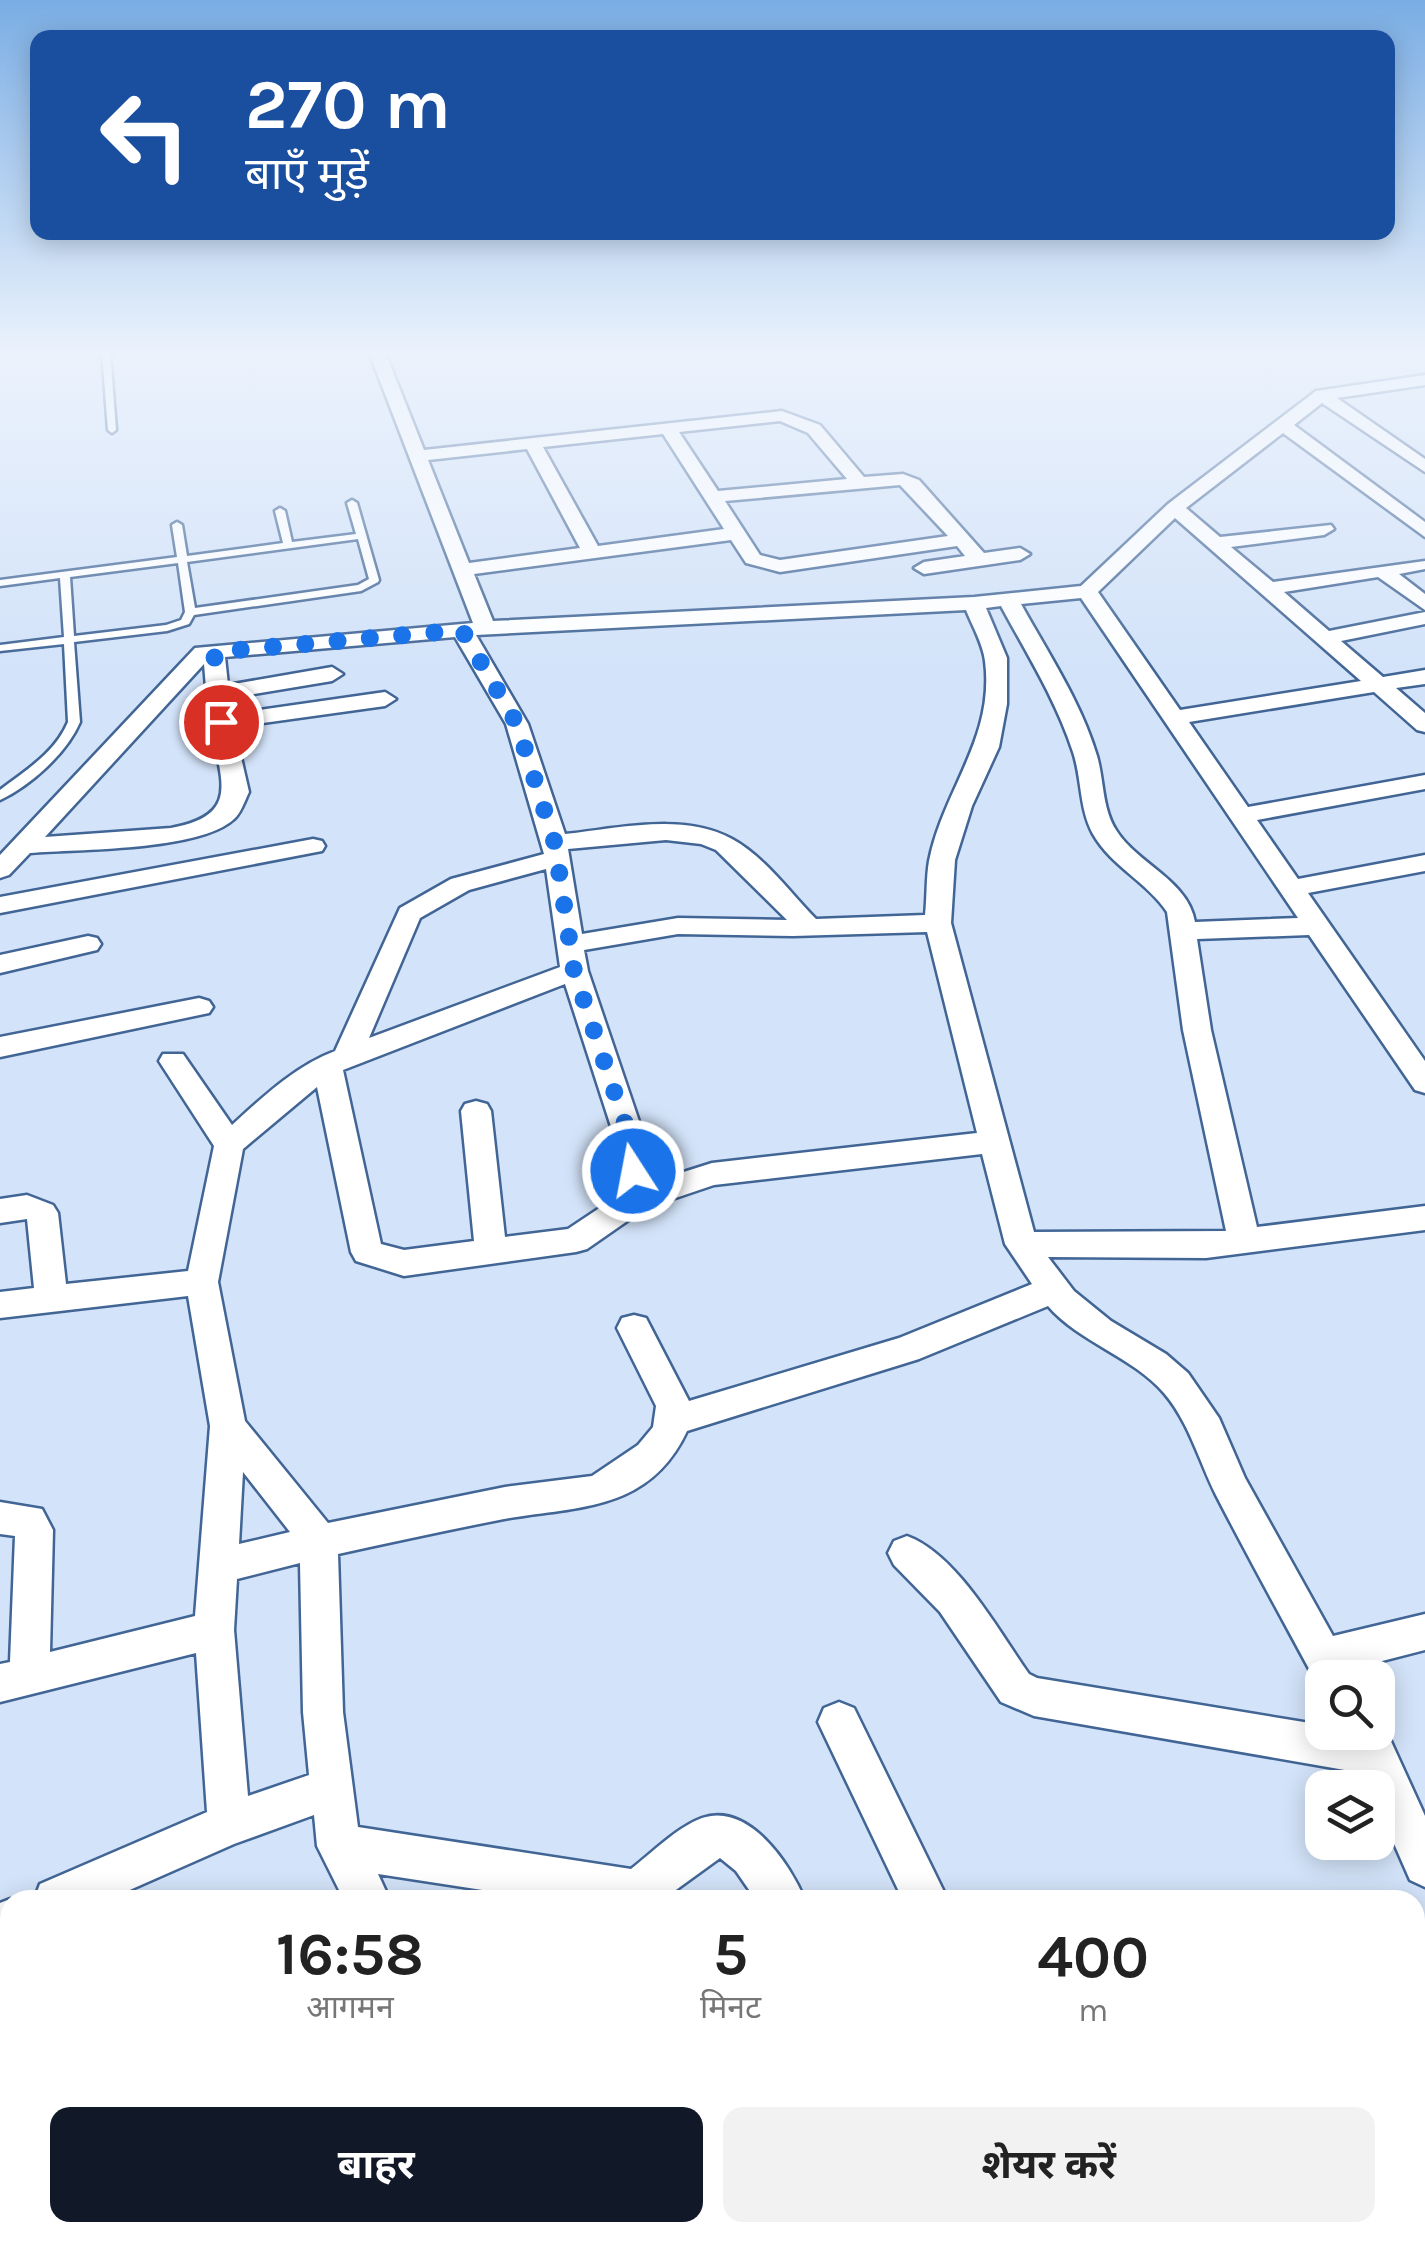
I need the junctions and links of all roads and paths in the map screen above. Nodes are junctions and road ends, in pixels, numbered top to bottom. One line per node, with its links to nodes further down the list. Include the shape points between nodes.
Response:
1 (418, 456): 27 (street)
2 (539, 457): 21 (street)
3 (686, 457): 8 (street)
4 (837, 457): 7 (street)
5 (1242, 457): 10 (street)
6 (1325, 457): 14 (street)
7 (858, 481): 8 (street); 17 (street, via 913,484)
8 (713, 497): 15 (street)
9 (352, 504): 16 (lane)
10 (1175, 508): 18 (street); 33 (street)
11 (280, 512): 19 (lane)
12 (177, 525): 23 (lane)
13 (1324, 529): 18 (street)
14 (1425, 531)
15 (736, 534): 20 (street, via 753,559 768,566); 21 (street)
16 (362, 536): 19 (lane); 37 (lane, via 370,584)
17 (962, 540): 20 (street); 24 (street)
18 (1215, 543): 32 (street)
19 (288, 546): 23 (lane)
20 (906, 548): 26 (street)
21 (592, 553): 27 (street)
22 (1020, 554): 24 (street)
23 (183, 559): 29 (lane); 37 (lane)
24 (979, 560): 26 (street)
25 (1418, 565): 28 (street)
26 (924, 568): 31 (street)
27 (462, 570): 39 (street)
28 (1382, 571): 32 (street); 36 (street)
29 (65, 574): 30 (lane); 41 (lane)
30 (0, 582)
31 (939, 584)
32 (1268, 590): 40 (street)
33 (1087, 592): 34 (street); 49 (street)
34 (1008, 600): 35 (street); 65 (street, via 1068,708 1086,757 1096,816 1128,861 1167,892 1180,912)
35 (974, 603): 39 (street); 62 (street, via 996,658 996,704 988,747 942,860)
36 (1425, 604)
37 (190, 612): 41 (lane, via 178,626)
38 (1425, 618): 40 (street)
39 (473, 629): 43 (street); 57 (street, via 517,724)
40 (1323, 638): 46 (street)
41 (68, 640): 42 (lane); 53 (lane, via 71,732)
42 (0, 648)
43 (214, 652): 47 (street); 55 (street, via 203,653)
44 (332, 674): 47 (street)
45 (1425, 677): 46 (street)
46 (1376, 685): 49 (street); 51 (street)
47 (218, 693): 50 (street)
48 (385, 699): 50 (street)
49 (1174, 718): 54 (street)
50 (221, 722): 55 (street, via 236,792 226,814 200,830)
51 (1425, 725)
52 (1425, 782): 54 (street)
53 (0, 796)
54 (1241, 816): 60 (street)
55 (22, 846): 59 (street)
56 (313, 846): 61 (street)
57 (556, 851): 64 (street, via 676,833 707,836 727,846); 67 (street); 71 (street, via 434,895 409,914)
58 (1425, 863): 60 (street)
59 (0, 870)
60 (1291, 888): 63 (street)
61 (0, 905)
62 (938, 923): 64 (street); 75 (street)
63 (1318, 926): 65 (street); 73 (street)
64 (808, 928): 67 (street, via 678,926)
65 (1180, 932): 80 (street)
66 (88, 944): 68 (street)
67 (573, 958): 71 (street); 77 (street, via 631,1142)
68 (0, 964)
69 (199, 1007): 70 (street)
70 (0, 1047)
71 (337, 1060): 76 (street, via 283,1096); 82 (street, via 367,1252 404,1263)
72 (173, 1062): 76 (street)
73 (1425, 1083)
74 (476, 1112): 82 (street)
75 (992, 1142): 77 (street, via 712,1174); 81 (street)
76 (229, 1145): 83 (street)
77 (635, 1200): 82 (street, via 576,1240)
78 (0, 1210): 85 (street, via 34,1207 42,1213)
79 (1425, 1218): 80 (street)
80 (1244, 1240): 81 (street, via 1206,1246)
81 (1020, 1244): 84 (street)
82 (492, 1252)
83 (202, 1282): 85 (street); 89 (street)
84 (1054, 1289): 88 (street, via 907,1349); 96 (street, via 1099,1332 1176,1382)
85 (51, 1296): 86 (street)
86 (0, 1305)
87 (634, 1328): 88 (street)
88 (675, 1420): 91 (street, via 632,1474 599,1490)
89 (228, 1426): 91 (street); 93 (street)
90 (0, 1518): 98 (street, via 29,1521 34,1530)
91 (318, 1540): 93 (street); 102 (street, via 322,1712)
92 (907, 1553): 100 (street, via 954,1599 1015,1688 1212,1729)
93 (220, 1566): 94 (street)
94 (214, 1630): 98 (street); 103 (street)
95 (1425, 1632): 97 (street)
96 (1326, 1660)
97 (1349, 1660)
98 (14, 1679)
99 (839, 1722): 111 (street)
100 (1305, 1738)
101 (1375, 1750): 105 (street)
102 (332, 1788): 103 (street); 104 (street)
103 (230, 1824): 106 (street)
104 (339, 1846): 107 (street); 108 (street)
105 (1425, 1865)
106 (79, 1890)
107 (363, 1890)
108 (603, 1890)
109 (646, 1890): 110 (street, via 719,1834 734,1838)
110 (775, 1890)
111 (921, 1890)

